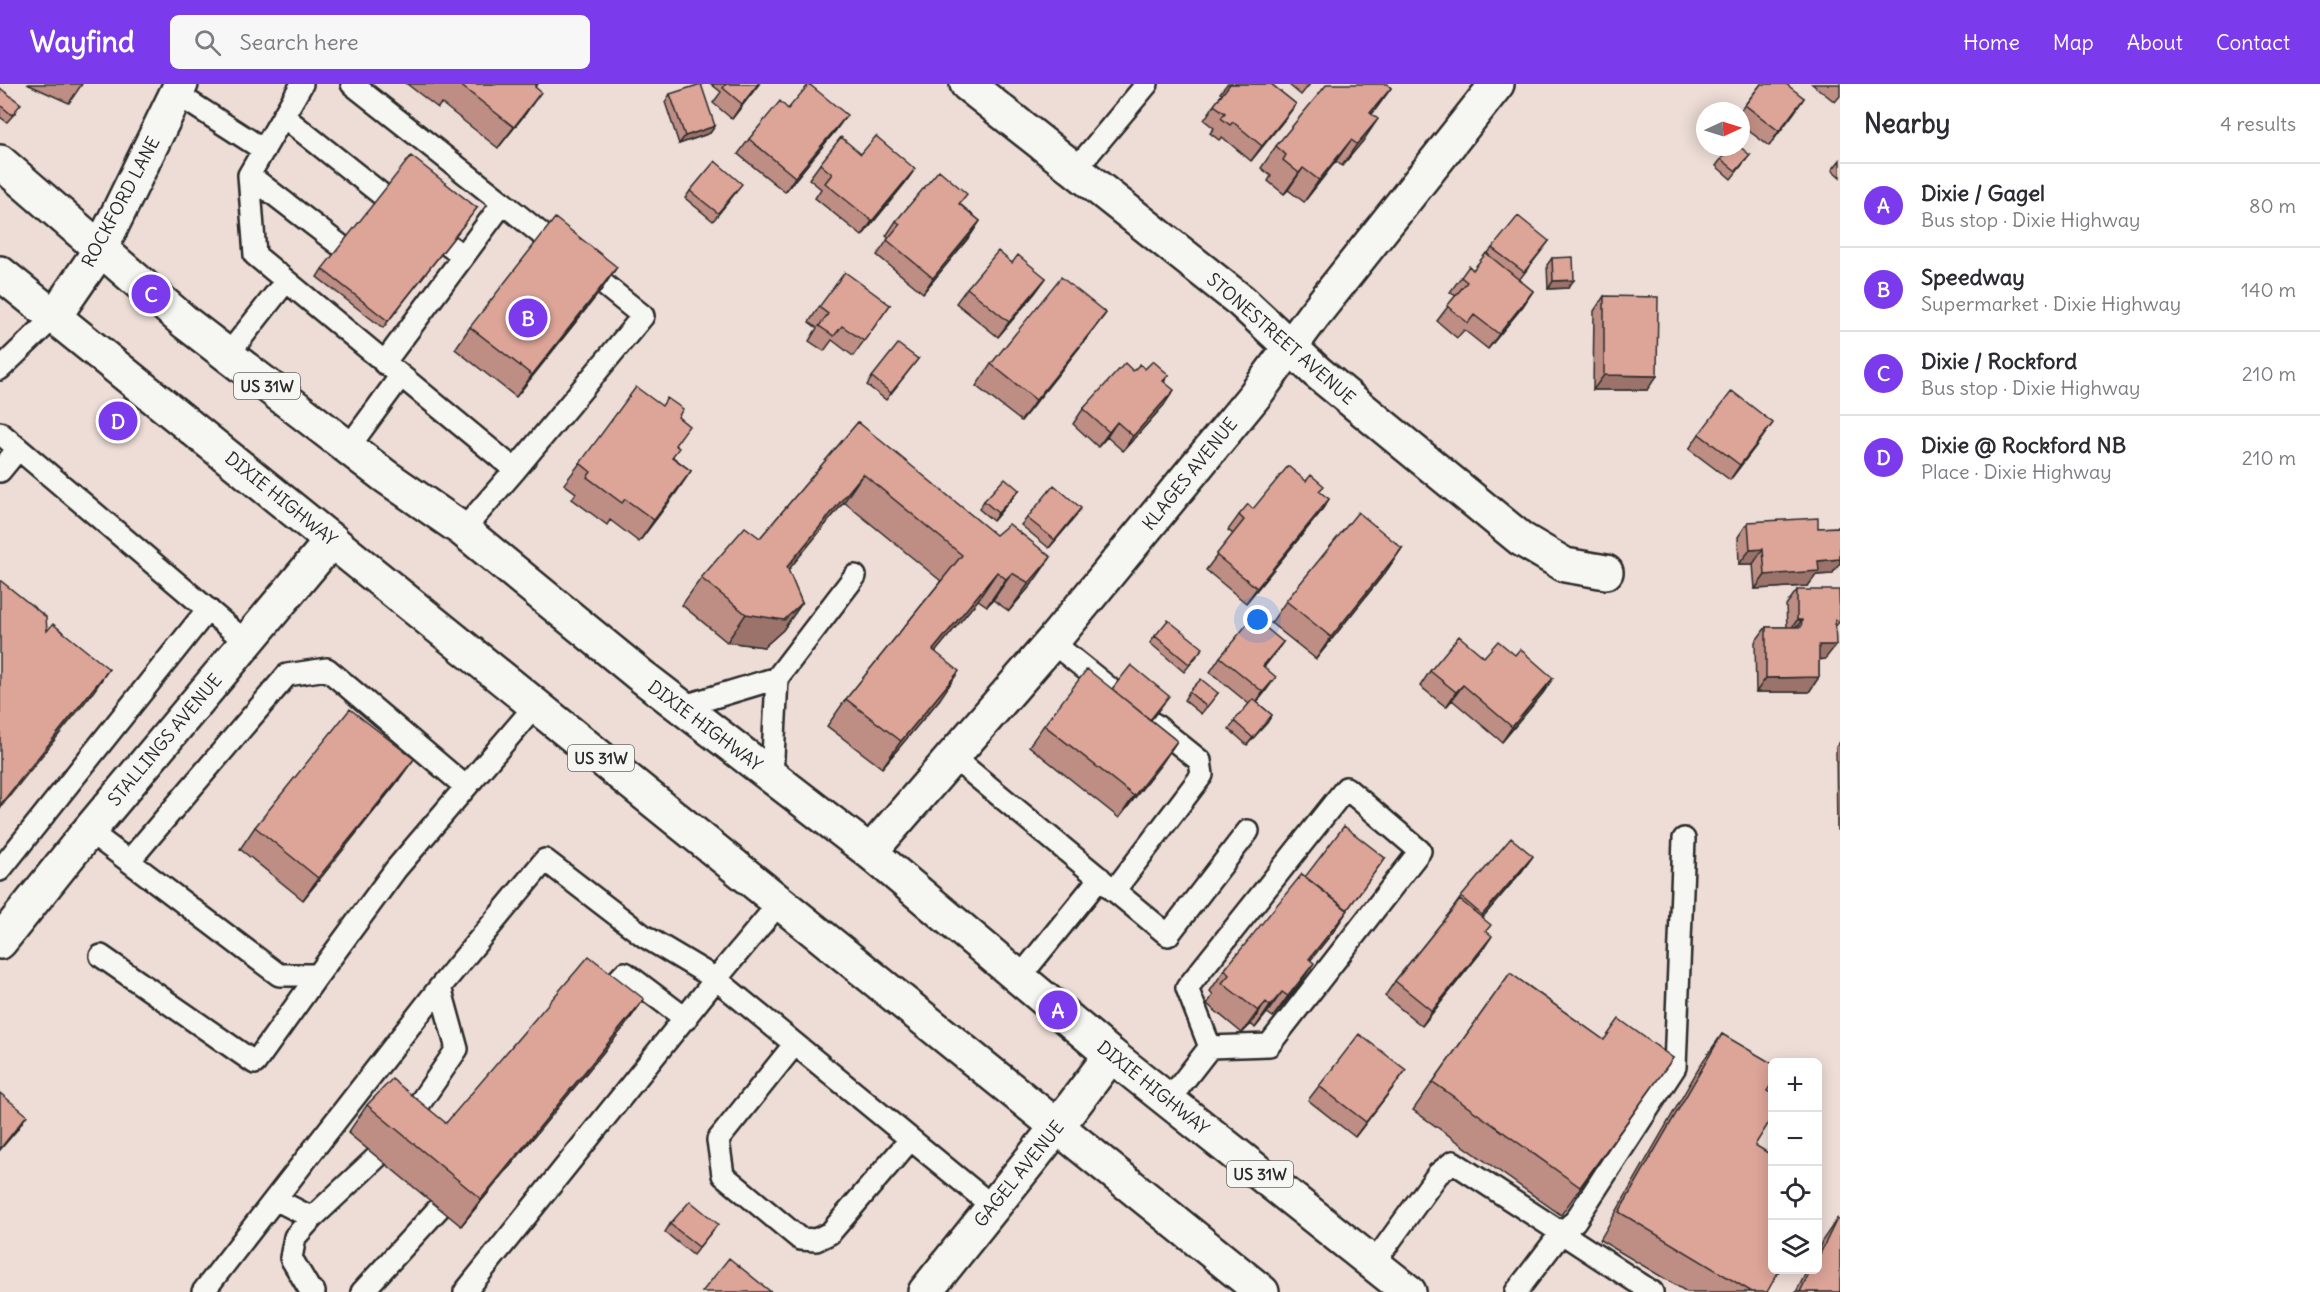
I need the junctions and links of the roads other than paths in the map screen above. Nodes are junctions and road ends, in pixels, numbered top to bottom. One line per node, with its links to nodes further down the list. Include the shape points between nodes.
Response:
1 (302, 84): 7 (lane)
2 (352, 84): 13 (lane)
3 (967, 84): 10 (main road, STONESTREET AVENUE)
4 (1147, 84): 10 (lane)
5 (1497, 84): 19 (main road, KLAGES AVENUE)
6 (179, 89): 8 (lane); 15 (main road, ROCKFORD LANE)
7 (283, 116): 8 (lane); 12 (lane)
8 (264, 150): 11 (lane)
9 (0, 162): 15 (main road, DIXIE HIGHWAY / US 31W)
10 (1075, 170): 19 (main road, STONESTREET AVENUE, via 1241,301)
11 (249, 175): 14 (lane); 17 (lane, via 255,255)
12 (381, 194)
13 (503, 203): 22 (lane, via 455,251 416,301); 26 (lane, via 643,316)
14 (341, 246)
15 (100, 250): 18 (main road, ROCKFORD LANE); 20 (main road, DIXIE HIGHWAY / US 31W)
16 (0, 273): 18 (main road, DIXIE HIGHWAY / US 31W)
17 (286, 281): 20 (lane); 22 (lane)
18 (54, 317): 21 (lane); 29 (main road, DIXIE HIGHWAY / US 31W)
19 (1291, 347): 30 (main road, STONESTREET AVENUE, via 1521,539 1565,565); 34 (main road, KLAGES AVENUE)
20 (227, 356): 24 (main road, DIXIE HIGHWAY / US 31W)
21 (0, 369)
22 (392, 370): 24 (lane); 26 (lane)
23 (0, 433): 25 (lane)
24 (348, 448): 28 (main road, DIXIE HIGHWAY / US 31W)
25 (18, 449): 27 (lane); 32 (lane)
26 (515, 470): 28 (lane)
27 (0, 471)
28 (463, 530): 38 (main road, DIXIE HIGHWAY / US 31W)
29 (332, 540): 33 (main road, STALLINGS AVENUE); 37 (main road, DIXIE HIGHWAY / US 31W)
30 (1606, 572)
31 (855, 576): 35 (lane)
32 (208, 609): 33 (lane); 48 (lane)
33 (246, 642): 43 (main road, STALLINGS AVENUE)
34 (1052, 642): 36 (lane); 40 (main road, KLAGES AVENUE)
35 (777, 678): 38 (lane); 41 (lane)
36 (1112, 690)
37 (536, 705): 42 (lane); 50 (main road, DIXIE HIGHWAY / US 31W)
38 (681, 707): 41 (main road, DIXIE HIGHWAY / US 31W)
39 (1150, 721): 49 (lane, via 1200,761 1202,775)
40 (953, 757): 46 (main road, KLAGES AVENUE); 49 (lane)
41 (772, 777): 46 (main road, DIXIE HIGHWAY / US 31W)
42 (466, 787): 47 (lane, via 327,669 287,675); 53 (lane, via 396,869)
43 (89, 831): 47 (lane); 51 (main road, STALLINGS AVENUE)
44 (1248, 831): 49 (lane, via 1168,935)
45 (1684, 839): 71 (lane, via 1675,1067 1575,1221)
46 (870, 852): 54 (main road, DIXIE HIGHWAY / US 31W)
47 (129, 861): 53 (lane, via 279,975)
48 (0, 870)
49 (1107, 885): 54 (lane)
50 (780, 902): 55 (lane); 63 (main road, DIXIE HIGHWAY / US 31W)
51 (0, 942)
52 (101, 956): 53 (lane, via 255,1063)
53 (318, 975)
54 (1019, 978): 61 (main road, DIXIE HIGHWAY / US 31W)
55 (716, 979): 56 (lane, via 644,936 545,860); 58 (lane); 59 (lane)
56 (440, 987): 64 (lane, via 457,1050); 67 (lane)
57 (596, 1004): 58 (lane, via 625,973)
58 (686, 1019): 77 (lane)
59 (794, 1045): 65 (lane); 65 (lane, via 718,1140 723,1175 800,1239 816,1240 830,1233)
60 (1210, 1047): 60 (lane, via 1269,1046 1420,851 1346,788 1187,988); 62 (lane)
61 (1111, 1055): 62 (main road, DIXIE HIGHWAY / US 31W); 63 (main road, GAGEL AVENUE)
62 (1168, 1101): 72 (main road, DIXIE HIGHWAY / US 31W)
63 (1057, 1127): 68 (main road, GAGEL AVENUE); 79 (main road, DIXIE HIGHWAY / US 31W)
64 (402, 1130)
65 (910, 1140): 68 (lane)
66 (377, 1157): 70 (lane)
67 (275, 1199): 70 (lane); 74 (lane)
68 (992, 1206): 78 (main road, GAGEL AVENUE)
69 (439, 1208): 76 (lane)
70 (312, 1218): 75 (lane, via 295,1237 291,1258)
71 (1562, 1232): 72 (lane, via 1453,1162 1438,1174); 73 (lane); 81 (lane)
72 (1373, 1264): 80 (main road, DIXIE HIGHWAY / US 31W)
73 (1640, 1289)
74 (203, 1292)
75 (314, 1292)
76 (362, 1292)
77 (465, 1292)
78 (925, 1292)
79 (1262, 1292)
80 (1409, 1292)
81 (1516, 1292)

